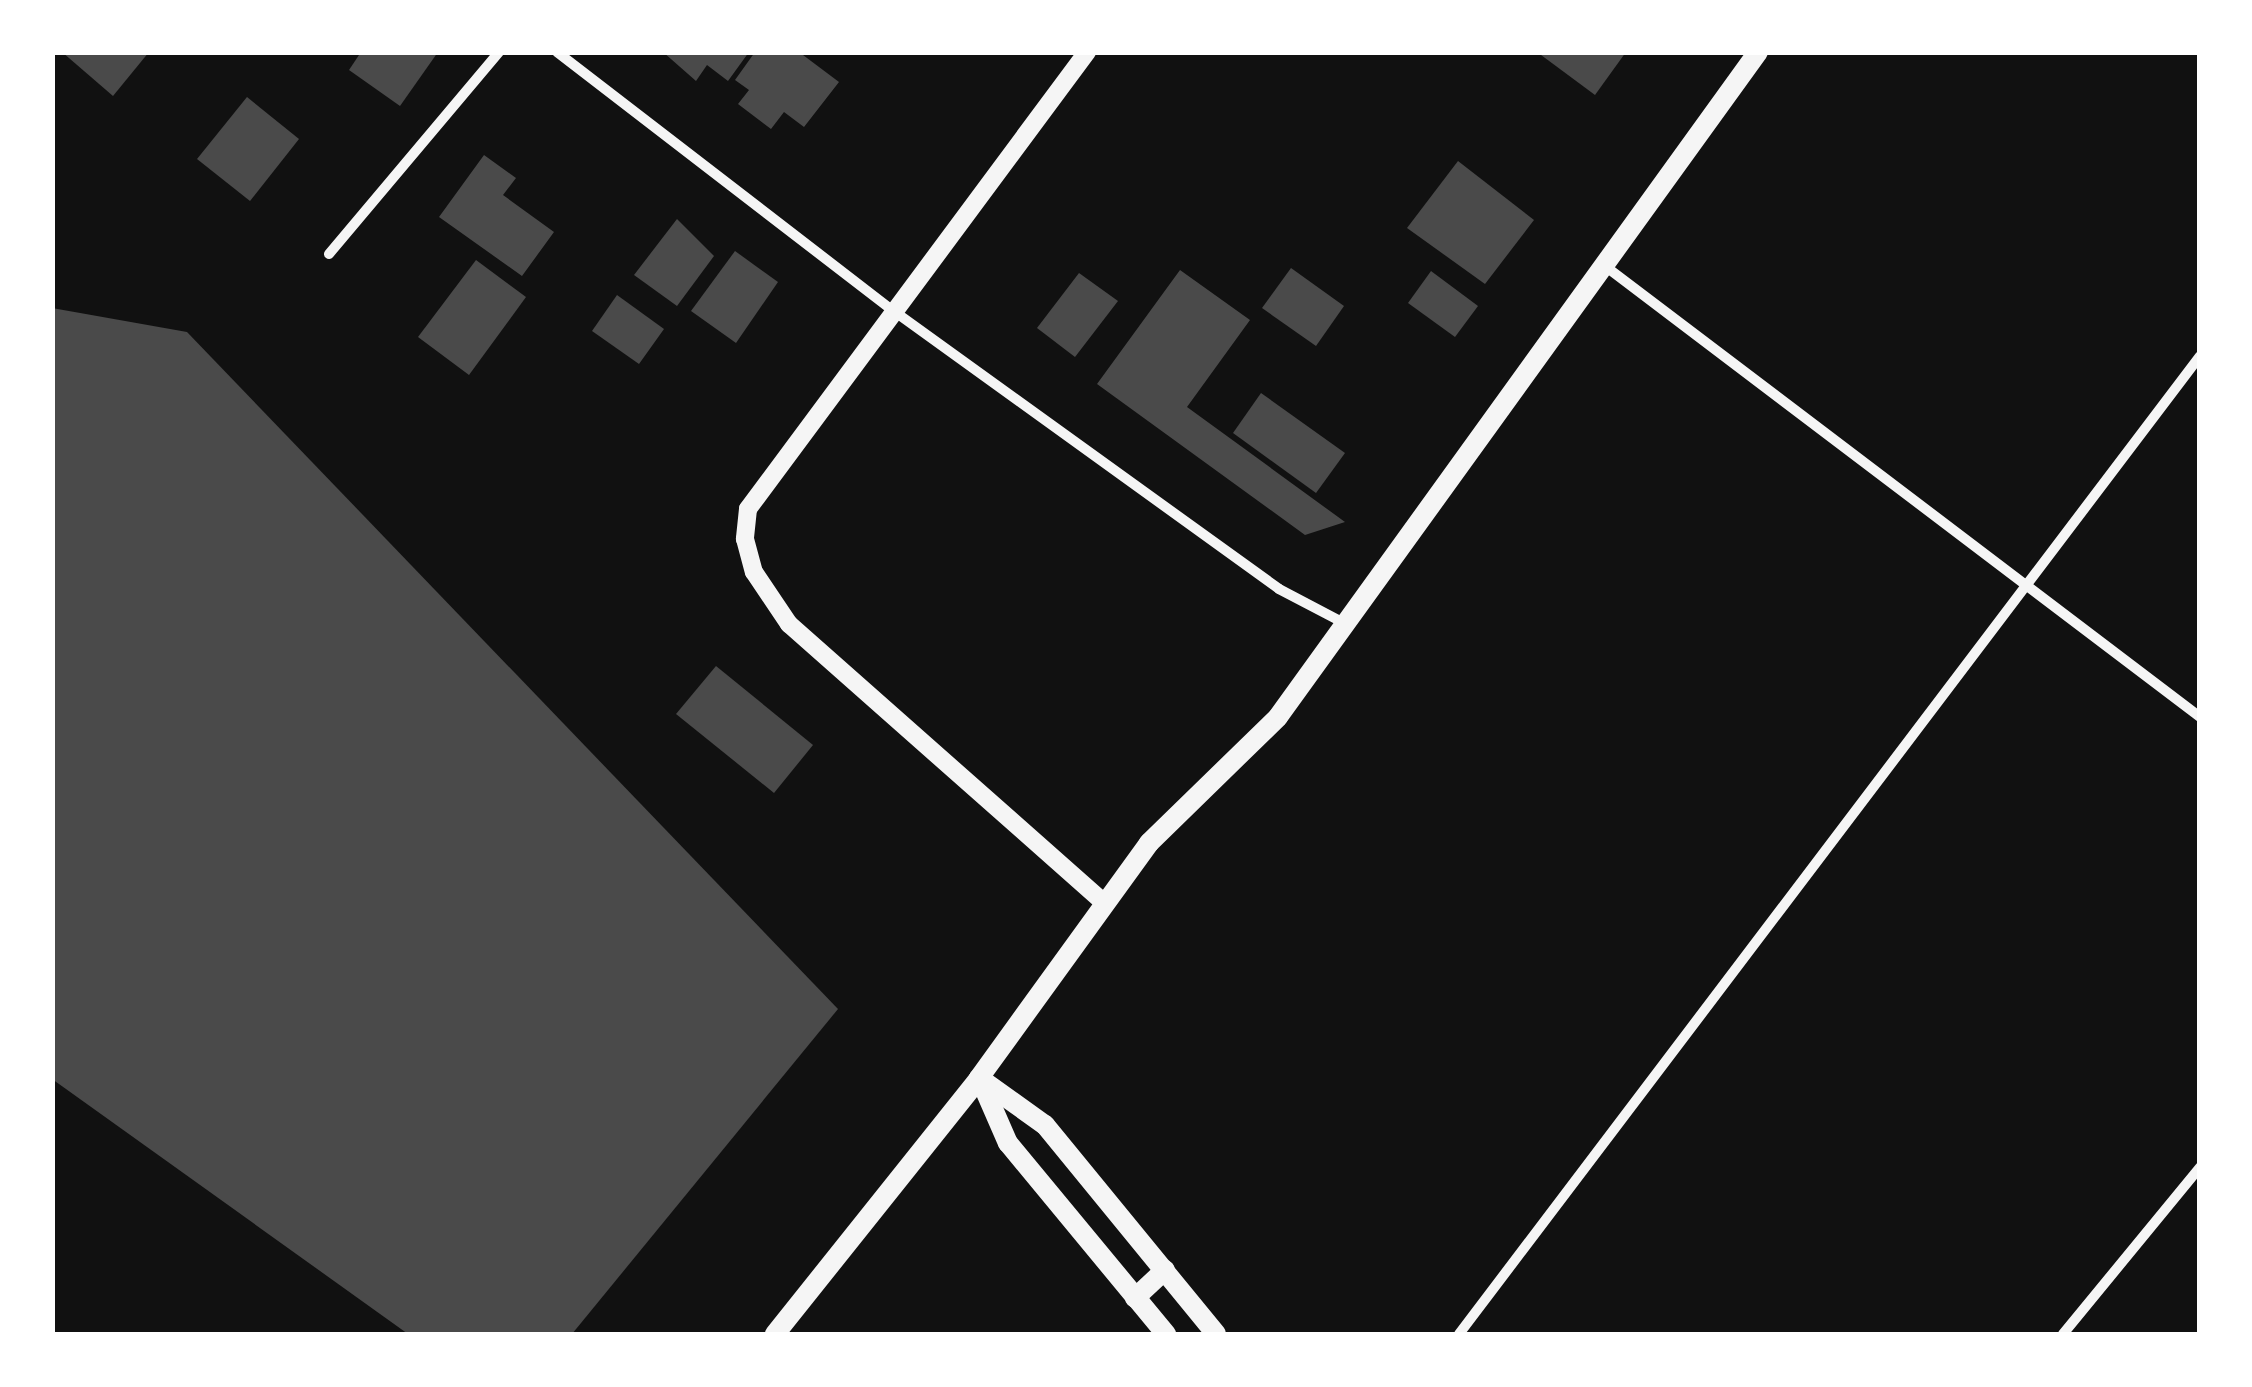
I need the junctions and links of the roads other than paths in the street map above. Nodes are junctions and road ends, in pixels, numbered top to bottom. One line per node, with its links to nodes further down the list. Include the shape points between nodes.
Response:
1 (499, 52): 5 (street)
2 (557, 52): 7 (street)
3 (1087, 52): 7 (street)
4 (1758, 52): 6 (main road)
5 (329, 254)
6 (1605, 266): 9 (street); 10 (main road)
7 (891, 310): 10 (street, via 1279,589); 12 (street, via 748,509 745,539 754,572 790,624)
8 (2200, 356): 9 (street)
9 (2026, 584): 11 (street); 20 (street)
10 (1344, 623): 12 (main road, via 1278,717 1149,843)
11 (2200, 716)
12 (1102, 901): 13 (main road)
13 (979, 1078): 15 (main road, via 1045,1125); 16 (main road, via 1008,1143); 17 (main road)
14 (2200, 1167): 21 (street)
15 (1165, 1270): 16 (main road); 19 (main road)
16 (1135, 1298): 18 (main road)
17 (775, 1334)
18 (1166, 1334)
19 (1216, 1334)
20 (1459, 1334)
21 (2063, 1334)

